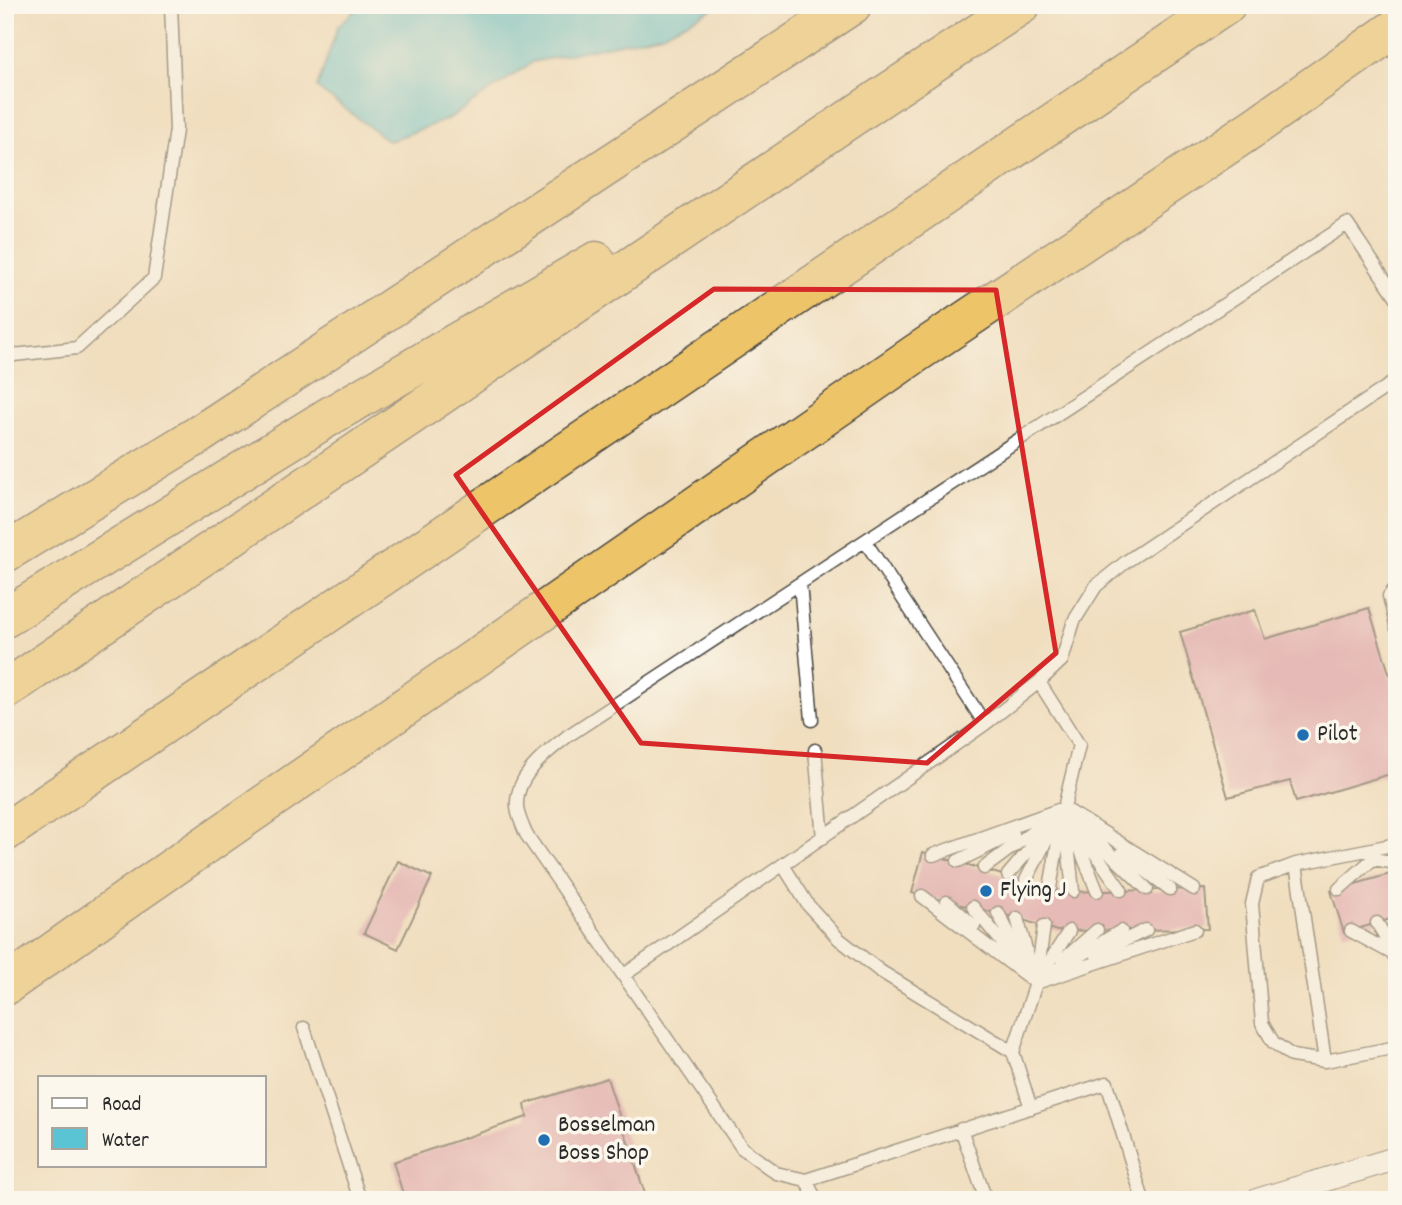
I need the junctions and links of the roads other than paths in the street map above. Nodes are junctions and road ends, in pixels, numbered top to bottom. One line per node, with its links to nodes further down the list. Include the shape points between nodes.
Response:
1 (171, 5): 8 (lane, via 176,130 154,278 77,348)
2 (852, 5): 11 (highway, via 200,435)
3 (1021, 5): 6 (highway)
4 (1226, 5): 22 (highway)
5 (1397, 27): 60 (highway, via 893,369)
6 (886, 94): 14 (highway, via 330,416); 17 (highway)
7 (1397, 298): 10 (lane, via 1347,224)
8 (5, 356)
9 (1397, 380): 16 (lane, via 1096,586 1074,621 1062,660)
10 (865, 541): 12 (lane); 19 (lane)
11 (5, 553)
12 (800, 583): 18 (lane); 58 (lane, via 569,735 521,782 517,811 526,834)
13 (1397, 586): 15 (lane, via 1389,596)
14 (5, 618)
15 (1397, 629)
16 (1039, 681): 19 (lane); 21 (lane, via 1079,745)
17 (5, 690)
18 (812, 720)
19 (985, 724): 23 (lane)
20 (815, 750): 23 (lane)
21 (1064, 808): 26 (lane); 27 (lane); 30 (lane); 32 (lane); 33 (lane); 35 (lane); 36 (lane); 37 (lane); 38 (lane); 40 (lane); 41 (lane); 42 (lane)
22 (5, 832)
23 (822, 838): 29 (lane)
24 (1397, 844): 25 (lane)
25 (1371, 854): 28 (lane); 31 (lane); 34 (lane); 39 (lane)
26 (933, 855)
27 (958, 861)
28 (1296, 864): 64 (lane); 64 (lane, via 1258,878 1252,904 1262,1023 1273,1042 1293,1056)
29 (783, 865): 58 (lane); 63 (lane, via 808,905 839,939 880,971)
30 (984, 868)
31 (1395, 868)
32 (1008, 875)
33 (1026, 880)
34 (1364, 882)
35 (1050, 888)
36 (1147, 889)
37 (1170, 889)
38 (1194, 889)
39 (1339, 889)
40 (1121, 890)
41 (1073, 891)
42 (1097, 891)
43 (922, 896): 59 (lane)
44 (947, 902): 59 (lane)
45 (973, 907): 59 (lane)
46 (998, 913): 59 (lane)
47 (1017, 918): 59 (lane)
48 (1377, 923): 57 (lane)
49 (1044, 926): 59 (lane)
50 (1195, 929): 59 (lane)
51 (1097, 930): 59 (lane)
52 (1146, 930): 59 (lane)
53 (1172, 930): 59 (lane)
54 (1069, 931): 59 (lane)
55 (1121, 931): 59 (lane)
56 (1351, 931): 57 (lane)
57 (1397, 956)
58 (624, 975): 68 (lane, via 742,1148 776,1173)
59 (1036, 984): 63 (lane)
60 (5, 986)
61 (304, 1028): 69 (lane)
62 (1397, 1047): 64 (lane)
63 (1013, 1052): 65 (lane)
64 (1325, 1061)
65 (1031, 1108): 66 (lane); 72 (lane, via 1107,1083)
66 (961, 1129): 68 (lane); 71 (lane)
67 (1397, 1158): 73 (street)
68 (806, 1180): 70 (lane)
69 (360, 1200)
70 (816, 1200)
71 (986, 1200)
72 (1143, 1200)
73 (1258, 1200)

